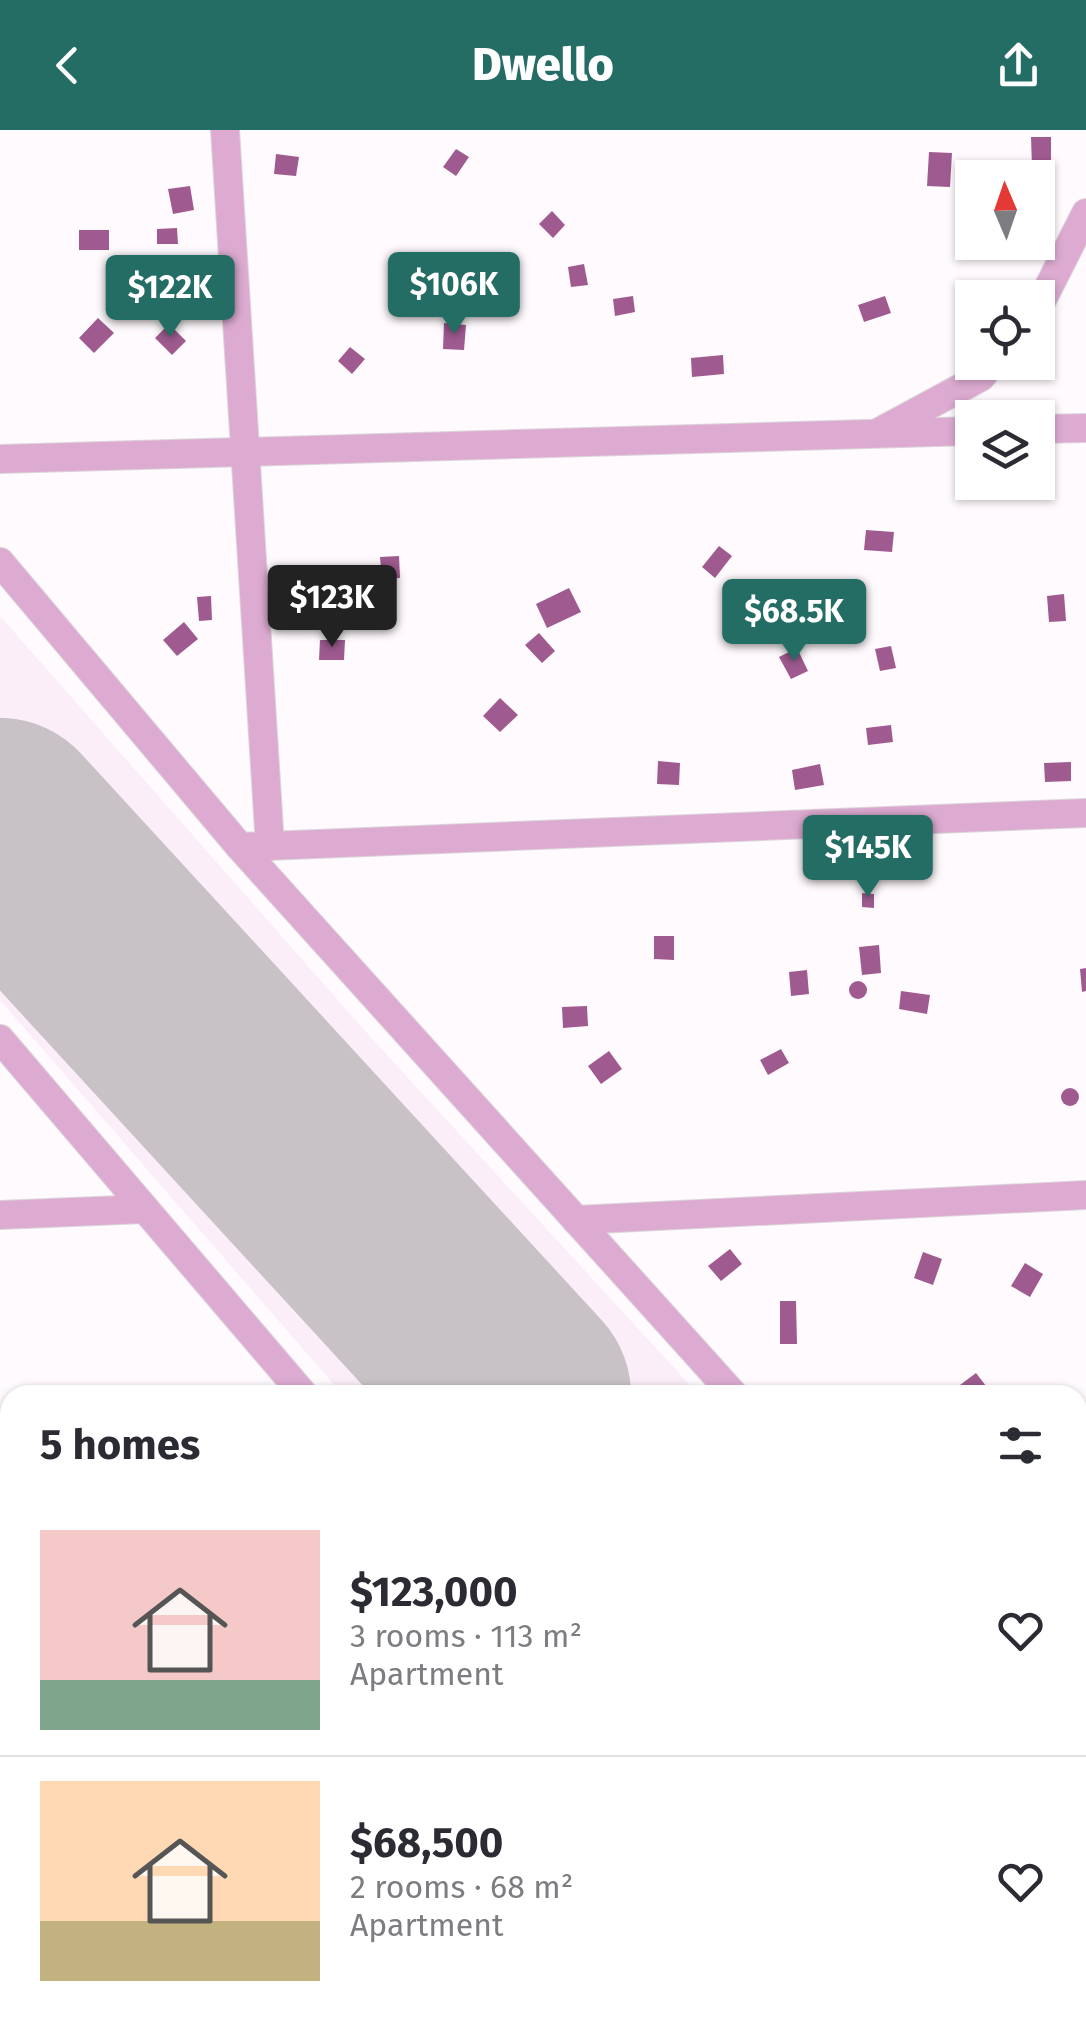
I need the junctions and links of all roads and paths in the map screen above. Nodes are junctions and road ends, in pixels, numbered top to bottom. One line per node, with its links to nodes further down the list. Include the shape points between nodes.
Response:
1 (225, 130): 9 (street)
2 (1086, 213): 3 (street)
3 (1052, 280)
4 (974, 380): 8 (street)
5 (1086, 428): 6 (street)
6 (1055, 429)
7 (955, 432): 8 (street)
8 (876, 434): 9 (street)
9 (246, 452): 10 (street); 13 (street)
10 (0, 459)
11 (0, 562): 14 (street)
12 (1086, 814): 13 (street)
13 (270, 846): 14 (street)
14 (240, 847): 19 (street)
15 (0, 1039): 17 (street)
16 (1086, 1195): 19 (street)
17 (145, 1209): 18 (street); 20 (street)
18 (0, 1214)
19 (576, 1220): 21 (street)
20 (295, 1385)
21 (725, 1385)

